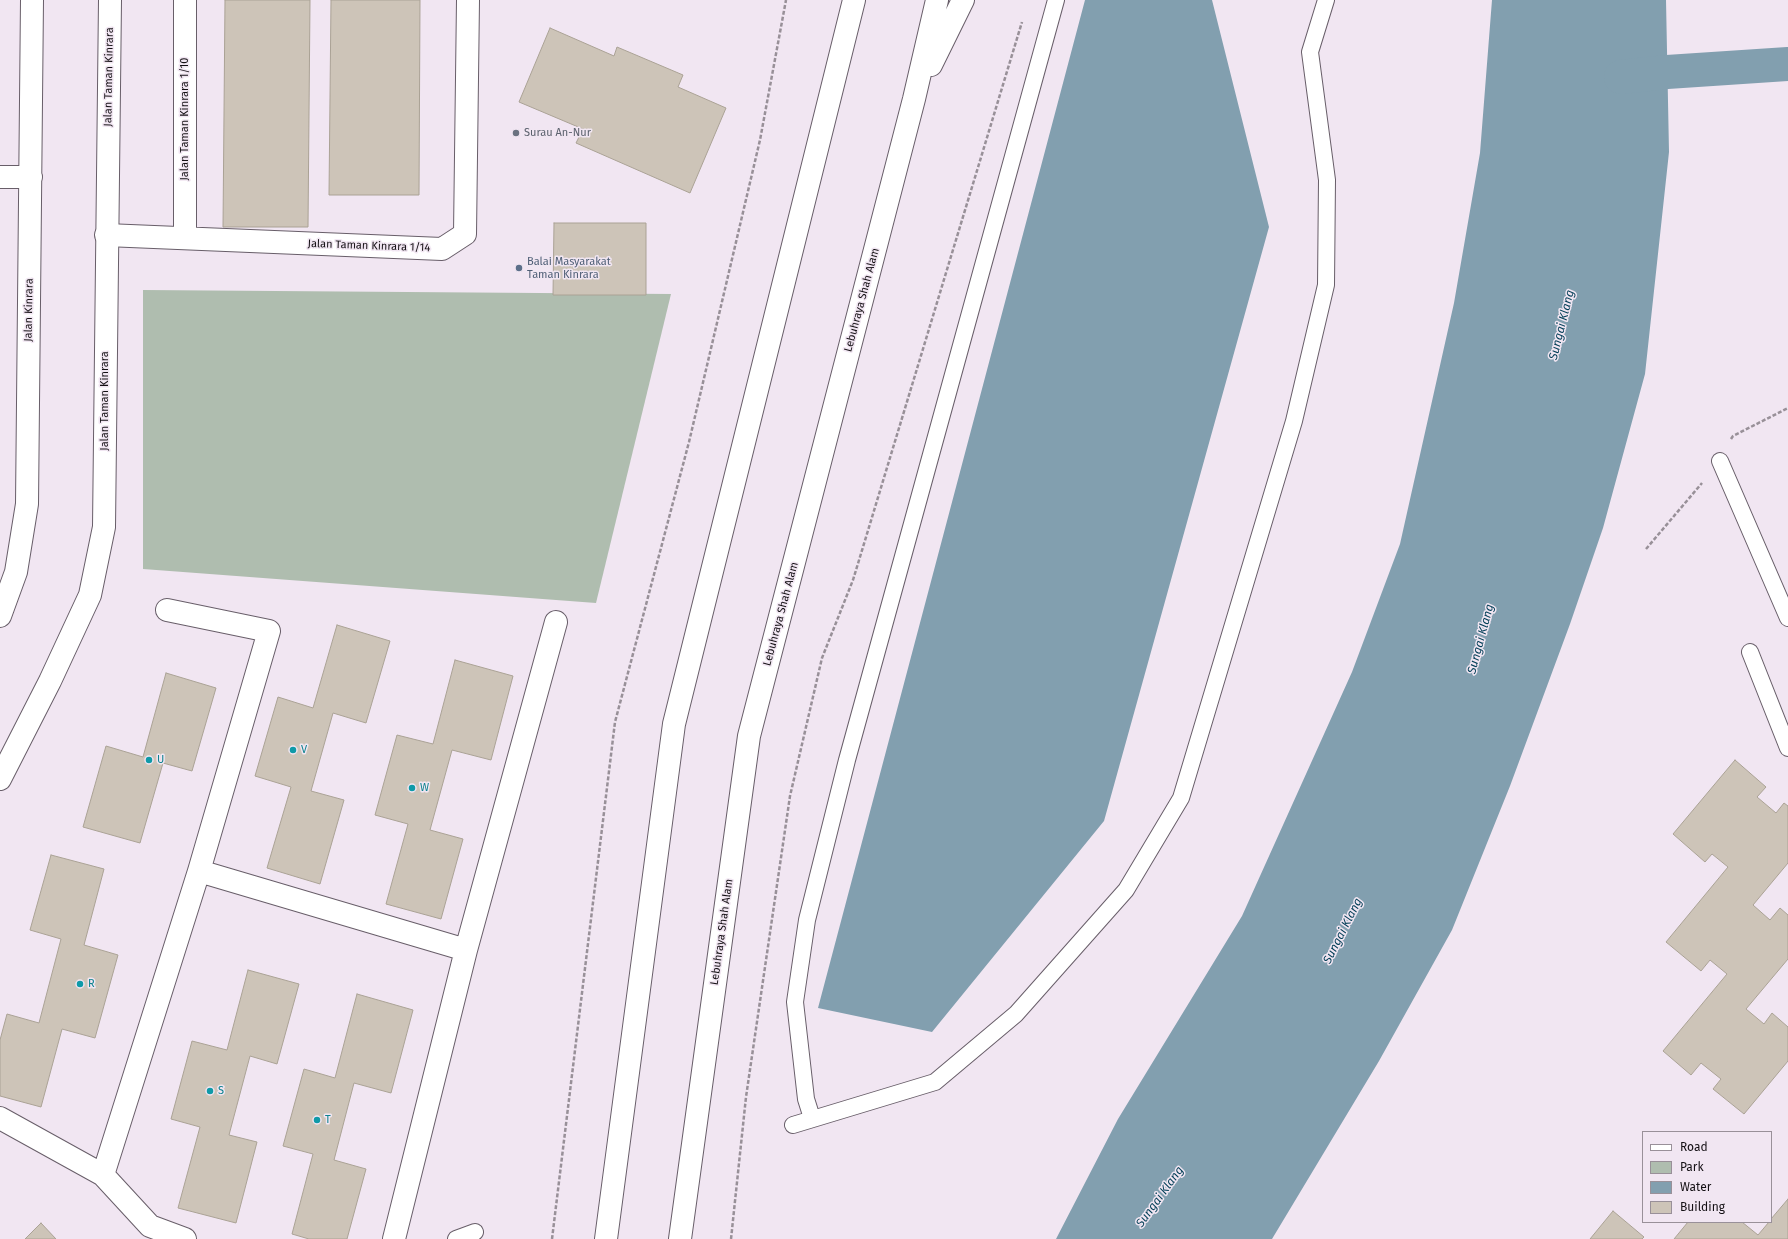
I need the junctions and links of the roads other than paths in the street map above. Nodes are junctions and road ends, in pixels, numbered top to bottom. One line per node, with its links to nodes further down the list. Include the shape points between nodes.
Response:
1 (32, 0): 12 (main road, Jalan Kinrara)
2 (110, 0): 13 (main road, Jalan Taman Kinrara)
3 (185, 0): 14 (main road, Jalan Taman Kinrara 1/10)
4 (468, 0): 14 (main road, Jalan Taman Kinrara 1/14, via 465,234 442,249)
5 (854, 0): 33 (main road, via 674,724)
6 (937, 0): 10 (main road, Lebuhraya Shah Alam)
7 (963, 0): 10 (main road)
8 (1056, 0): 26 (lane, via 848,760 807,920 795,1002 806,1100)
9 (1326, 0): 26 (lane, via 1310,52 1328,180 1326,285 1294,421 1181,798 1126,890 1016,1014 935,1082)
10 (914, 99): 34 (main road, Lebuhraya Shah Alam, via 749,736)
11 (0, 177): 12 (main road)
12 (31, 177): 17 (main road, Jalan Kinrara, via 27,504 16,572)
13 (106, 235): 14 (main road, Jalan Taman Kinrara 1/14); 22 (main road, Jalan Taman Kinrara, via 104,527 90,595)
14 (185, 238)
15 (1720, 461): 18 (lane)
16 (167, 610): 23 (main road, via 269,631)
17 (0, 616)
18 (1788, 618)
19 (556, 622): 24 (main road)
20 (1750, 652): 21 (lane)
21 (1788, 748)
22 (0, 779)
23 (199, 871): 24 (main road); 28 (main road)
24 (466, 950): 31 (main road)
25 (0, 1118): 28 (main road)
26 (812, 1118): 27 (lane)
27 (793, 1125)
28 (103, 1175): 30 (main road, via 150,1226)
29 (475, 1232): 32 (lane)
30 (185, 1239)
31 (394, 1239)
32 (456, 1239)
33 (606, 1239)
34 (680, 1239)

